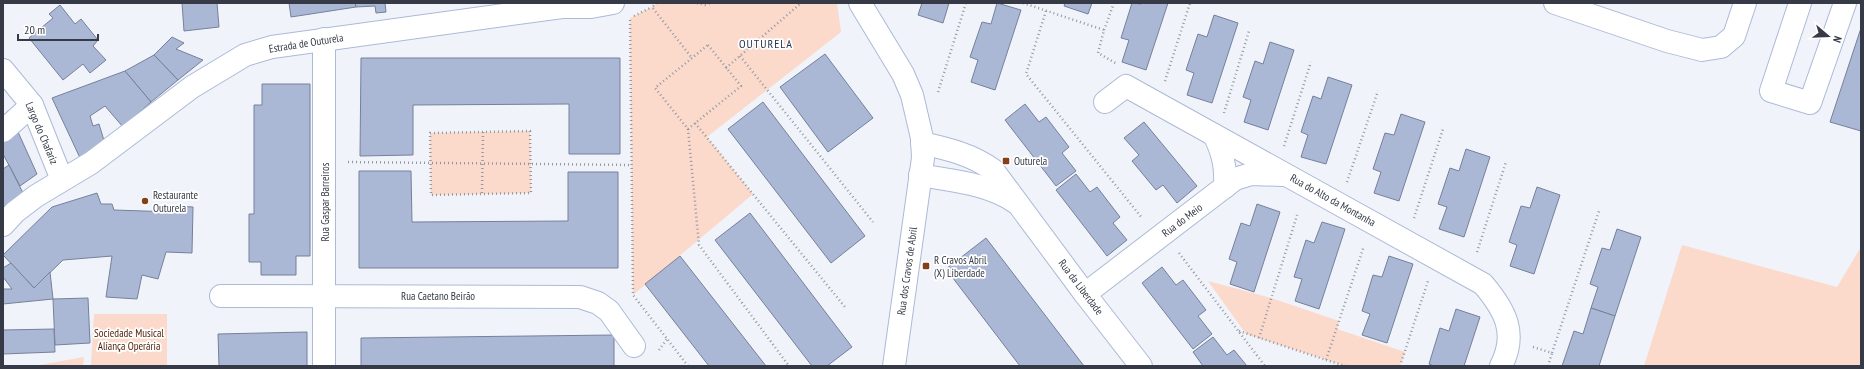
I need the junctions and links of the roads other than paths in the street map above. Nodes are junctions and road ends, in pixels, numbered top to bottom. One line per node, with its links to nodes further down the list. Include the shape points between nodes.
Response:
1 (613, 3): 7 (street, Estrada de Outurela, via 591,7 562,7)
2 (1555, 3): 3 (street, via 1667,41 1702,50 1721,47 1734,36)
3 (1745, 3)
4 (1800, 3): 5 (street, via 1772,91 1810,103)
5 (1845, 3)
6 (861, 5): 13 (street, via 903,74 918,115)
7 (324, 39): 16 (street, Estrada de Outurela, via 272,47 245,55 192,87 91,163); 21 (street, Rua Gaspar Barreiros)
8 (3, 70): 10 (street, Largo do Chafariz)
9 (1105, 102): 12 (street, Rua do Alto da Montanha, via 1126,86)
10 (32, 104): 11 (street); 16 (street, Largo do Chafariz)
11 (3, 131)
12 (1214, 135): 15 (street, Rua do Alto da Montanha); 17 (street, via 1222,150)
13 (922, 144): 14 (street); 18 (street, Rua da Liberdade, via 952,150 979,160 993,170)
14 (920, 176): 18 (street, Rua da Liberdade, via 989,189 1001,193); 25 (street, Rua dos Cravos de Abril)
15 (1290, 176): 17 (street, Rua do Meio, via 1251,174 1235,179); 27 (street, Rua do Alto da Montanha, via 1483,284 1499,302 1508,324 1509,345)
16 (62, 180): 19 (street, Estrada de Outurela, via 36,196)
17 (1225, 187): 20 (street, Rua do Meio)
18 (1023, 208): 20 (street, Rua da Liberdade)
19 (3, 224)
20 (1085, 294): 26 (street, Rua da Liberdade)
21 (326, 295): 22 (street, Rua Caetano Beirão); 23 (street, Rua Caetano Beirão, via 580,297 598,303 609,311); 24 (street, Rua Gaspar Barreiros)
22 (221, 296)
23 (634, 346)
24 (324, 366)
25 (894, 366)
26 (1141, 366)
27 (1501, 366)

